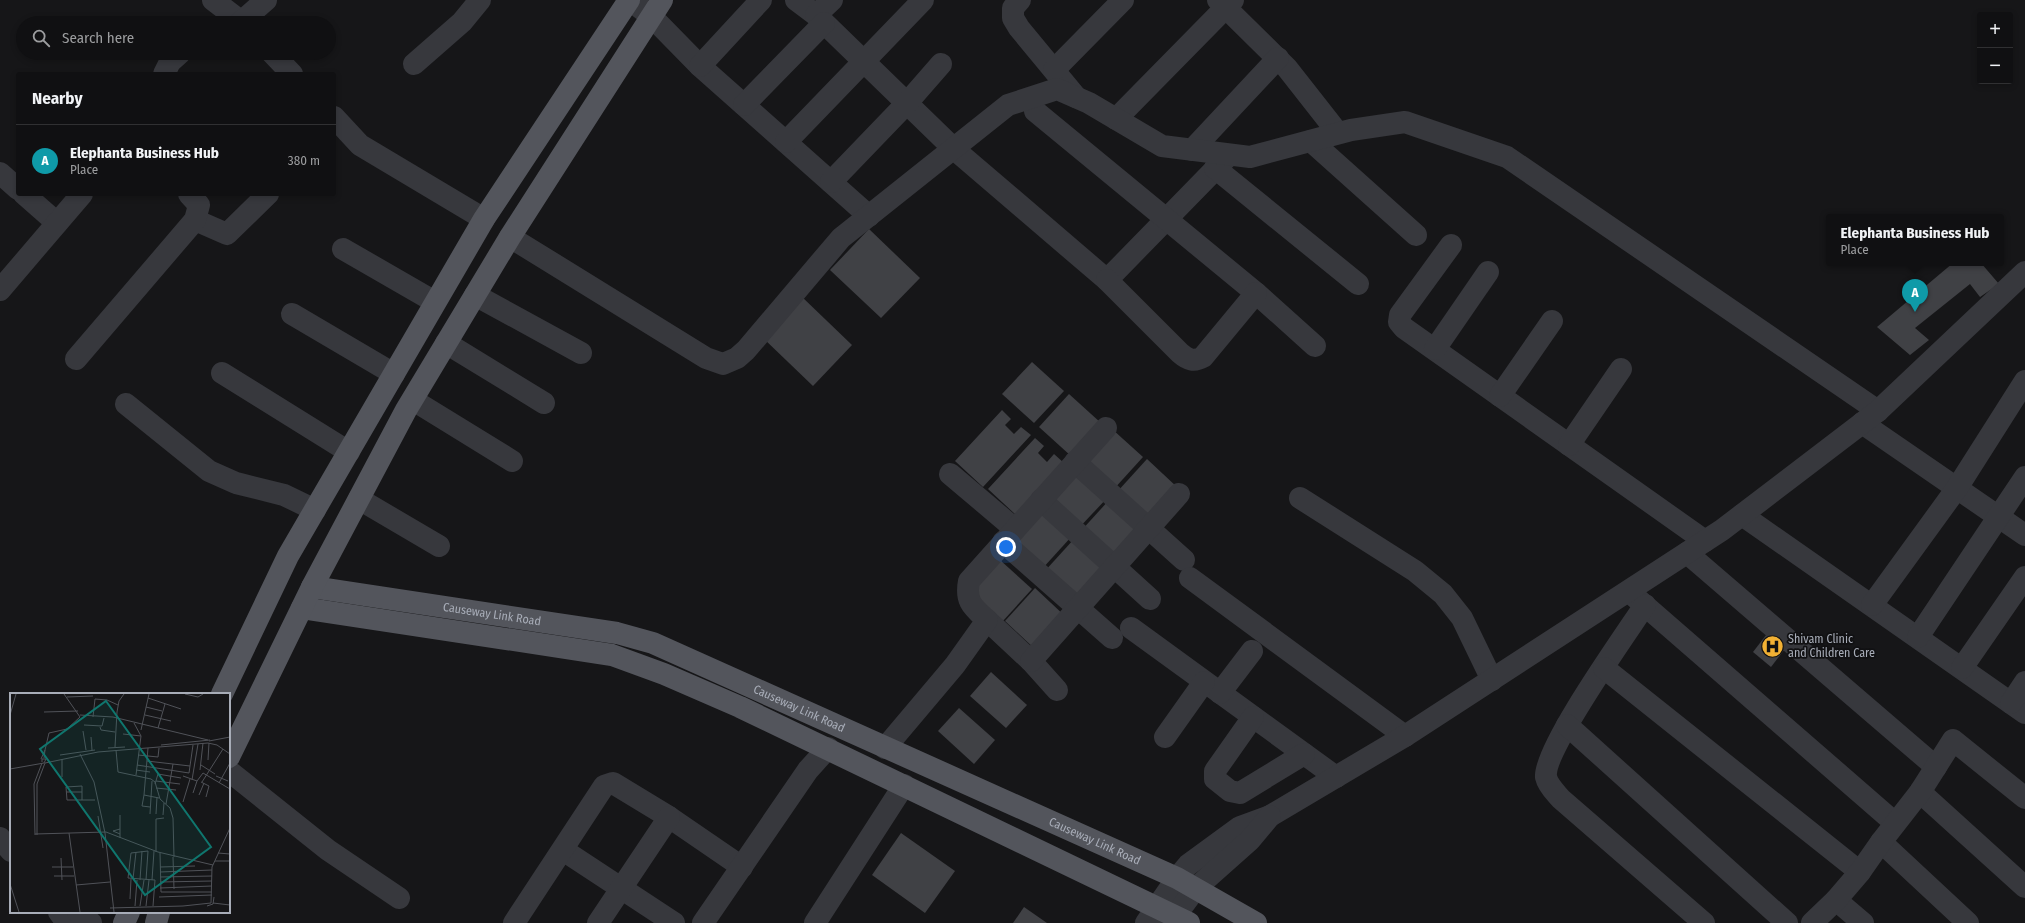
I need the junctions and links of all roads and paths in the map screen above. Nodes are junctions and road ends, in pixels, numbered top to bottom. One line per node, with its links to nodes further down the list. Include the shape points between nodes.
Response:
1 (213, 0): 13 (street)
2 (266, 0): 14 (street)
3 (480, 0): 20 (street, via 462,22)
4 (630, 0): 12 (street); 46 (main road)
5 (761, 0): 22 (street)
6 (796, 0): 15 (street)
7 (832, 0): 15 (street)
8 (923, 0): 19 (street)
9 (1020, 0): 23 (street, via 1013,8 1013,18)
10 (1123, 0): 23 (street)
11 (1226, 3): 16 (street); 30 (street)
12 (657, 8): 22 (street); 51 (main road)
13 (233, 16)
14 (249, 16)
15 (820, 19): 19 (street); 28 (street)
16 (1278, 58): 32 (street); 36 (street)
17 (172, 60): 24 (street)
18 (279, 60): 25 (street)
19 (864, 61): 27 (street); 34 (street)
20 (414, 64)
21 (941, 64): 27 (street)
22 (700, 66): 28 (street)
23 (1054, 70): 26 (street)
24 (165, 72)
25 (290, 72)
26 (1077, 98): 30 (street); 35 (street, via 1057,89 1008,105)
27 (908, 103): 35 (street); 39 (street)
28 (744, 105): 34 (street)
29 (1035, 111): 47 (street)
30 (1116, 119): 36 (street, via 1162,146)
31 (336, 124): 46 (street, via 360,145)
32 (1338, 133): 33 (street); 77 (street, via 1405,122 1507,157)
33 (1311, 141): 37 (street, via 1250,157); 50 (street)
34 (786, 142): 39 (street)
35 (954, 148): 45 (street); 56 (street)
36 (1192, 150): 37 (street)
37 (1222, 161): 47 (street); 57 (street)
38 (0, 173): 40 (street)
39 (831, 182): 45 (street)
40 (16, 187)
41 (26, 196): 49 (street)
42 (80, 196): 49 (street)
43 (191, 196): 48 (street, via 199,205)
44 (266, 196): 48 (street, via 227,234)
45 (869, 216): 51 (street, via 841,238 746,350 737,358 723,364 706,358)
46 (484, 218): 61 (main road)
47 (1167, 218): 56 (street); 59 (street)
48 (195, 220): 68 (street)
49 (58, 223): 58 (street)
50 (1416, 235)
51 (510, 237): 60 (main road)
52 (1451, 245): 66 (street, via 1400,315 1399,322 1404,328)
53 (343, 249): 61 (street)
54 (1488, 272): 66 (street)
55 (2025, 272): 77 (street)
56 (1107, 280): 59 (street, via 1180,353 1187,359 1196,361 1203,358)
57 (1358, 284)
58 (0, 290)
59 (1256, 293): 65 (street)
60 (475, 295): 64 (main road); 67 (street)
61 (435, 302): 71 (main road)
62 (292, 314): 71 (street)
63 (1552, 321): 73 (street)
64 (446, 343): 74 (main road); 76 (street)
65 (1315, 346)
66 (1435, 349): 73 (street)
67 (581, 353)
68 (76, 359)
69 (1621, 369): 79 (street)
70 (222, 373): 80 (street)
71 (394, 374): 80 (main road)
72 (2025, 381): 85 (street)
73 (1500, 396): 79 (street)
74 (412, 400): 81 (street); 88 (main road)
75 (126, 404): 90 (street, via 209,471 230,481 284,495)
76 (544, 404)
77 (1870, 417): 85 (street); 91 (street)
78 (1106, 428): 82 (street)
79 (1569, 445): 97 (street)
80 (349, 452): 90 (main road)
81 (512, 461)
82 (1075, 462): 89 (street); 93 (street)
83 (950, 474): 95 (street)
84 (2025, 478): 92 (street)
85 (1957, 488): 92 (street); 104 (street)
86 (1179, 494): 93 (street)
87 (1300, 498): 115 (street, via 1415,571 1443,594 1462,618)
88 (359, 499): 96 (street); 100 (main road)
89 (1041, 500): 95 (street); 98 (street)
90 (315, 510): 119 (main road, via 288,556)
91 (1742, 515): 97 (street); 104 (street)
92 (1999, 517): 94 (street); 110 (street)
93 (1148, 529): 98 (street); 123 (street, via 1187,569)
94 (2025, 535)
95 (1009, 536): 105 (street); 107 (street, via 969,581 967,594 974,608)
96 (439, 546)
97 (1696, 547): 101 (street); 129 (street)
98 (1114, 567): 102 (street); 105 (street)
99 (2025, 577): 114 (street)
100 (312, 587): 106 (main road); 126 (main road, Causeway Link Road, via 617,633 653,643)
101 (1629, 591): 103 (street); 115 (street)
102 (1150, 599)
103 (1645, 605): 113 (street); 137 (street)
104 (1872, 605): 110 (street)
105 (1078, 607): 109 (street); 112 (street)
106 (302, 608): 125 (main road, Causeway Link Road, via 612,655 671,677); 128 (main road)
107 (987, 620): 112 (street); 126 (street, via 955,665)
108 (1131, 628): 117 (street)
109 (1112, 638)
110 (1918, 638): 114 (street)
111 (1252, 651): 117 (street)
112 (1031, 661): 118 (street)
113 (1604, 668): 122 (street); 143 (street)
114 (1962, 668): 120 (street)
115 (1492, 680): 123 (street)
116 (2025, 682): 120 (street)
117 (1212, 687): 121 (street); 124 (street)
118 (1057, 690)
119 (222, 693)
120 (2018, 708)
121 (1253, 717): 127 (street); 127 (street, via 1215,771 1215,780 1230,791 1240,793)
122 (1567, 725): 165 (street, via 1548,761 1546,777 1550,787); 166 (street)
123 (1405, 736): 131 (street)
124 (1165, 737)
125 (828, 748): 132 (main road, Causeway Link Road); 142 (street, via 808,770)
126 (885, 748): 144 (main road, Causeway Link Road)
127 (1304, 754): 131 (street)
128 (230, 755)
129 (1936, 767): 133 (street); 134 (street, via 1953,740)
130 (230, 772): 148 (street, via 328,850)
131 (1336, 777): 135 (street)
132 (904, 785): 154 (main road, Causeway Link Road); 163 (street)
133 (1920, 792): 137 (street); 145 (street)
134 (2025, 798)
135 (1270, 816): 144 (street, via 1240,827 1202,853); 146 (street, via 1250,840)
136 (668, 817): 141 (street, via 613,784 604,786); 142 (street); 147 (street)
137 (1895, 823): 139 (street)
138 (0, 838): 140 (street)
139 (1881, 842): 143 (street); 169 (street)
140 (10, 850)
141 (563, 850): 147 (street); 159 (street)
142 (742, 867): 162 (street)
143 (1860, 872): 149 (street)
144 (1176, 878): 146 (main road, Causeway Link Road); 154 (street)
145 (2025, 887)
146 (1196, 888): 154 (street); 164 (main road, Causeway Link Road)
147 (622, 889): 160 (street); 161 (street)
148 (399, 898)
149 (1836, 900): 167 (street); 168 (street)
150 (60, 913): 155 (street)
151 (79, 913): 156 (street)
152 (129, 913): 157 (main road)
153 (159, 913): 158 (main road)
154 (1167, 919)
155 (67, 923)
156 (91, 923)
157 (124, 923)
158 (156, 923)
159 (514, 923)
160 (598, 923)
161 (674, 923)
162 (703, 923)
163 (816, 923)
164 (1256, 923)
165 (1704, 923)
166 (1787, 923)
167 (1812, 923)
168 (1863, 923)
169 (1968, 923)

